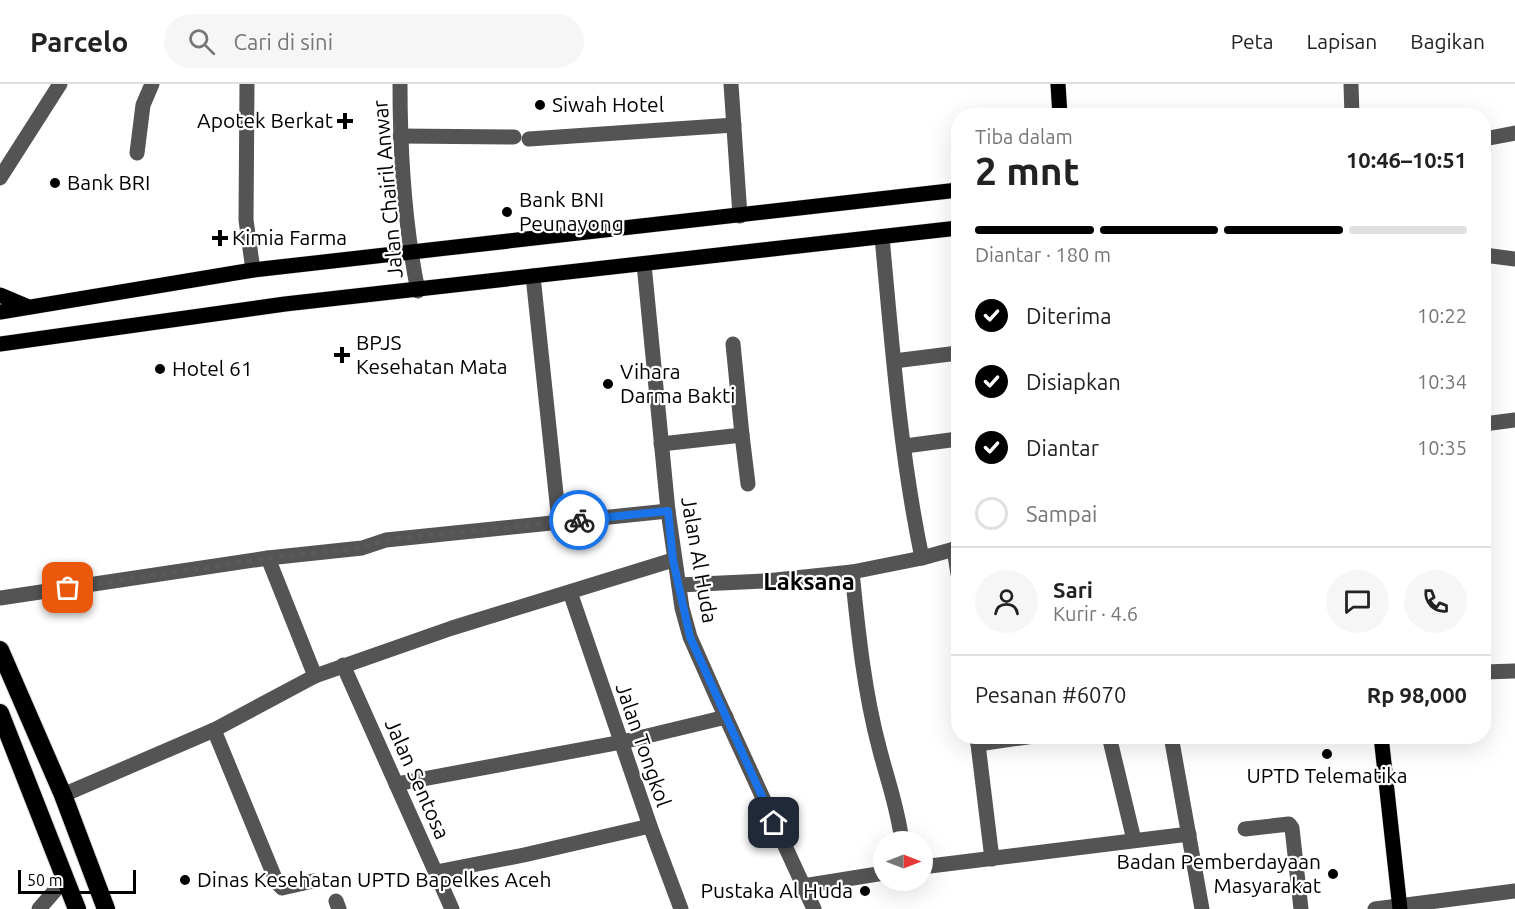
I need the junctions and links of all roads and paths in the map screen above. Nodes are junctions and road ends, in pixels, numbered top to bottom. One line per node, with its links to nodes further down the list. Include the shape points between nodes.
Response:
1 (60, 84): 15 (street)
2 (152, 84): 14 (street, via 143,105)
3 (247, 84): 24 (street, via 246,220)
4 (400, 84): 12 (street, Jalan Chairil Anwar)
5 (731, 84): 10 (street)
6 (1058, 84): 8 (main road)
7 (1351, 84): 9 (street)
8 (1060, 108)
9 (1352, 108)
10 (734, 125): 12 (street, via 522,138); 17 (street)
11 (1515, 133): 13 (street)
12 (400, 136): 20 (street, Jalan Chairil Anwar)
13 (1491, 138)
14 (137, 153)
15 (0, 178)
16 (951, 191): 17 (main road)
17 (741, 216): 20 (main road)
18 (951, 229): 19 (main road)
19 (882, 237): 23 (main road); 33 (street)
20 (410, 252): 24 (main road); 26 (street, Jalan Chairil Anwar)
21 (1491, 256): 22 (street)
22 (1515, 259)
23 (644, 264): 25 (main road); 38 (street, Jalan Al Huda)
24 (253, 270): 28 (main road)
25 (533, 276): 26 (main road); 42 (street)
26 (418, 291): 30 (main road, via 285,304)
27 (0, 295): 28 (main road)
28 (26, 306): 29 (main road)
29 (0, 312)
30 (0, 344)
31 (733, 344): 36 (street)
32 (951, 354): 33 (street)
33 (894, 361): 39 (street)
34 (1515, 420): 35 (street)
35 (1491, 423)
36 (742, 435): 38 (street); 40 (street)
37 (951, 440): 39 (street)
38 (661, 444): 41 (street, Jalan Al Huda)
39 (904, 446): 45 (street)
40 (748, 484)
41 (668, 511): 42 (street); 46 (street, Jalan Al Huda)
42 (559, 522): 44 (street, via 386,540 362,548)
43 (951, 549): 45 (street)
44 (268, 558): 50 (street); 55 (street)
45 (922, 558): 47 (street)
46 (673, 560): 48 (street, Jalan Al Huda); 49 (street)
47 (852, 572): 48 (street); 68 (street, via 862,657)
48 (679, 585): 57 (street, Jalan Al Huda, via 690,637)
49 (570, 592): 52 (street); 59 (street, Jalan Tongkol)
50 (0, 598)
51 (0, 650): 65 (highway)
52 (343, 665): 55 (street); 64 (street, Jalan Sentosa)
53 (1515, 671): 54 (street)
54 (1491, 672)
55 (315, 676): 58 (street)
56 (0, 713): 75 (highway)
57 (726, 717): 59 (street); 77 (street, Jalan Al Huda)
58 (214, 730): 65 (street); 76 (street, via 277,883 282,888)
59 (622, 742): 64 (street); 66 (street, Jalan Tongkol)
60 (978, 744): 71 (street)
61 (1111, 744): 70 (street)
62 (1172, 744): 69 (street)
63 (1382, 744): 79 (main road)
64 (396, 784): 73 (street, Jalan Sentosa)
65 (63, 795): 82 (highway)
66 (650, 826): 73 (street); 84 (street, Jalan Tongkol)
67 (1245, 829): 87 (street, via 1289,824 1292,828)
68 (900, 831)
69 (1189, 834): 70 (street); 86 (street)
70 (1134, 840): 71 (street)
71 (992, 859): 72 (street)
72 (933, 866)
73 (436, 872): 83 (street, Jalan Sentosa)
74 (873, 875): 77 (street)
75 (65, 879): 80 (street); 81 (highway)
76 (313, 881)
77 (803, 886): 85 (street, Jalan Al Huda)
78 (1515, 891): 79 (street)
79 (1399, 907): 88 (street)
80 (39, 909)
81 (77, 909)
82 (106, 909)
83 (452, 909)
84 (681, 909)
85 (814, 909)
86 (1202, 909)
87 (1301, 909)
88 (1375, 909)

